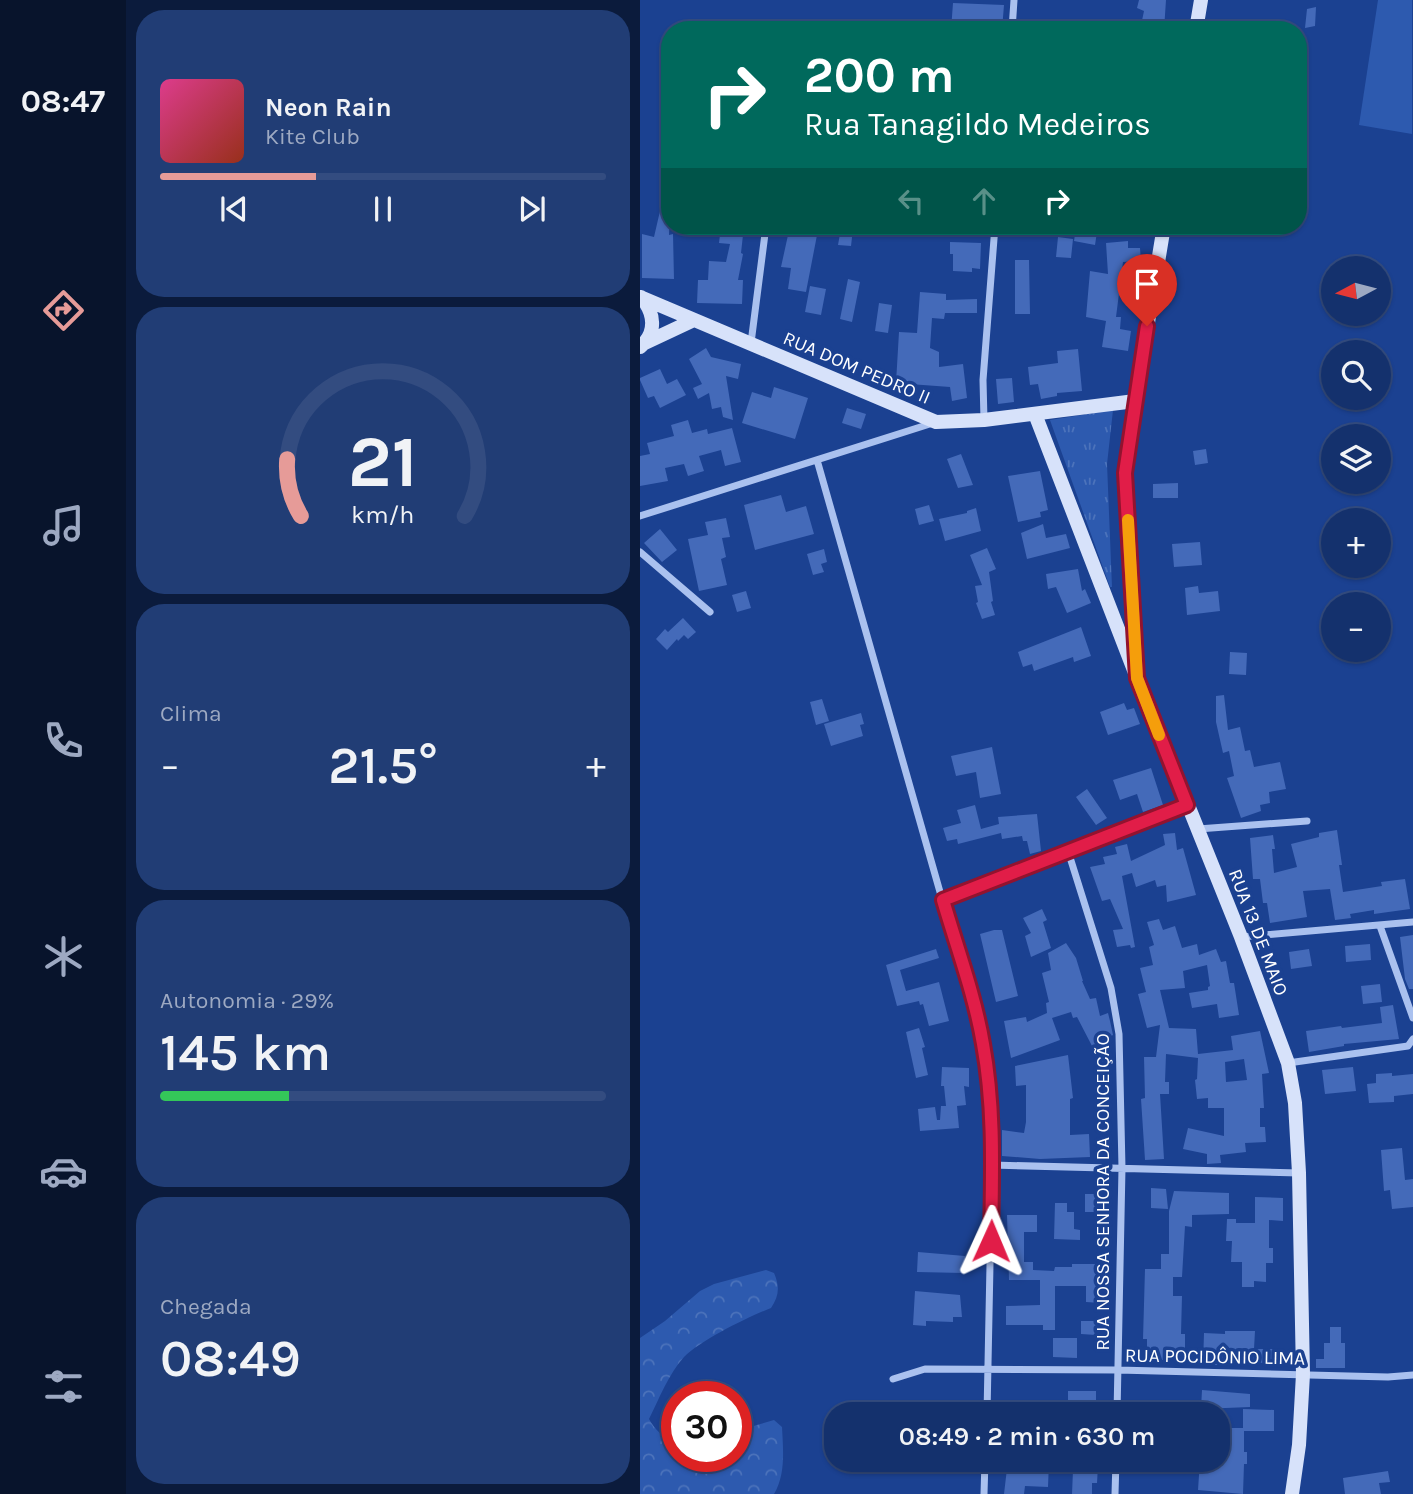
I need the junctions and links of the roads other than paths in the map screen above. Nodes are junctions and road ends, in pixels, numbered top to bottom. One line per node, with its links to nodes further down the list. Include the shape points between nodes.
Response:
1 (1014, 0): 3 (street)
2 (1201, 0): 4 (main road)
3 (1013, 21)
4 (1198, 21)
5 (765, 235): 10 (street)
6 (994, 235): 14 (street)
7 (1163, 235): 12 (main road)
8 (641, 297): 9 (main road, RUA DOM PEDRO II); 11 (main road, RUA DOM PEDRO II, via 652,314 650,334)
9 (694, 320): 10 (main road, RUA DOM PEDRO II); 11 (main road, RUA DOM PEDRO II)
10 (751, 343): 15 (main road, RUA DOM PEDRO II)
11 (643, 345)
12 (1135, 401): 13 (main road, RUA DOM PEDRO II); 20 (main road, via 1125,473)
13 (1035, 414): 14 (main road, RUA DOM PEDRO II); 20 (main road, RUA 13 DE MAIO)
14 (984, 420): 15 (main road, RUA DOM PEDRO II)
15 (936, 422): 16 (street)
16 (817, 460): 17 (street); 25 (street)
17 (640, 516)
18 (640, 552): 19 (street)
19 (710, 612)
20 (1137, 678): 21 (main road, RUA 13 DE MAIO)
21 (1187, 805): 23 (main road, RUA 13 DE MAIO); 24 (street)
22 (1307, 821): 23 (street)
23 (1198, 829): 28 (main road, RUA 13 DE MAIO)
24 (1068, 851): 25 (street); 33 (street, RUA NOSSA SENHORA DA CONCEIÇÃO, via 1111,988 1119,1034)
25 (943, 900): 32 (street, via 983,1043)
26 (1412, 922): 27 (street)
27 (1380, 926): 28 (street); 29 (street)
28 (1241, 937): 31 (main road, RUA 13 DE MAIO)
29 (1412, 1018)
30 (1412, 1039): 31 (street, via 1408,1046)
31 (1288, 1063): 34 (main road, RUA 13 DE MAIO)
32 (992, 1165): 33 (street); 35 (street)
33 (1122, 1168): 34 (street); 36 (street, RUA NOSSA SENHORA DA CONCEIÇÃO)
34 (1299, 1173): 37 (main road, RUA 13 DE MAIO)
35 (989, 1369): 36 (street, RUA POCIDÔNIO LIMA); 39 (street, RUA POCIDÔNIO LIMA, via 925,1369); 40 (street)
36 (1118, 1370): 37 (street, RUA POCIDÔNIO LIMA); 41 (street, RUA NOSSA SENHORA DA CONCEIÇÃO)
37 (1303, 1374): 38 (street, RUA POCIDÔNIO LIMA); 46 (main road, RUA 13 DE MAIO)
38 (1412, 1375)
39 (893, 1379)
40 (988, 1402)
41 (1117, 1402)
42 (985, 1472): 44 (street)
43 (1116, 1472): 45 (street)
44 (984, 1494)
45 (1115, 1494)
46 (1292, 1494)

